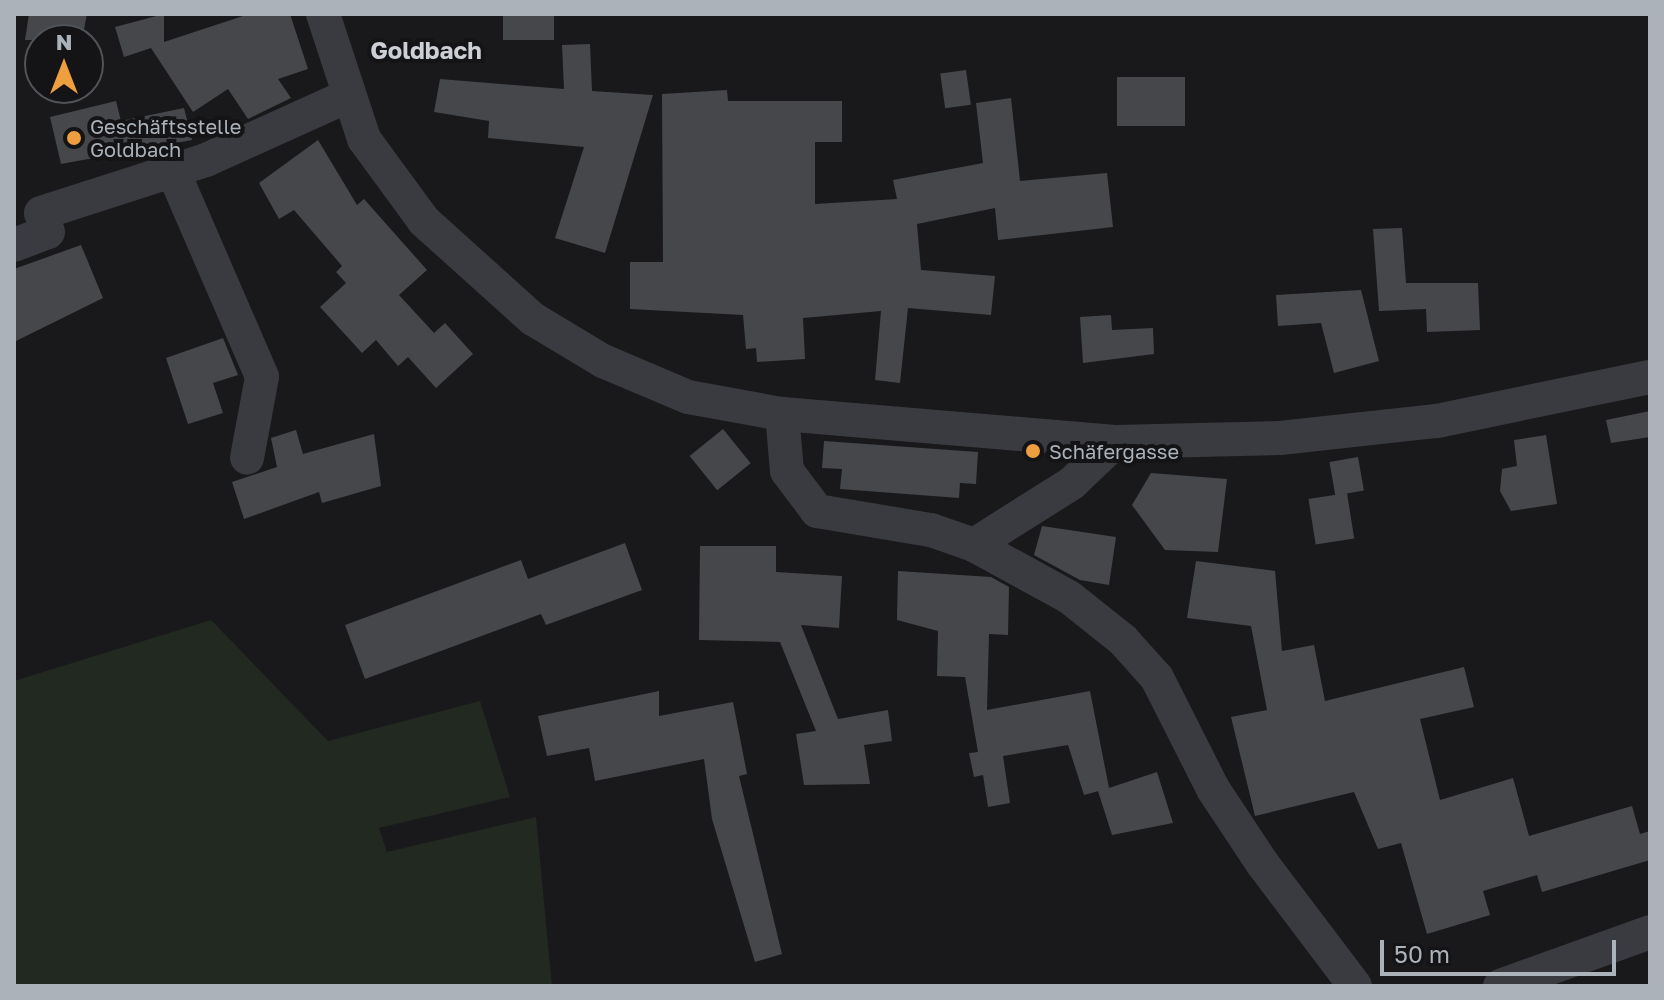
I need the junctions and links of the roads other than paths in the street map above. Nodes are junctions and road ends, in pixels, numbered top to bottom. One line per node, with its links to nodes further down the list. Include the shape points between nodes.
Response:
1 (323, 14): 2 (street)
2 (348, 96): 3 (street); 6 (street, via 364,139 424,221 533,319 603,361 688,397)
3 (173, 171): 4 (street, via 41,213 48,232); 8 (street, via 262,377)
4 (14, 245)
5 (1650, 377): 7 (street, via 1437,421 1280,438)
6 (782, 414): 7 (street); 9 (street, via 787,471 817,511 931,530)
7 (1115, 442): 9 (street, via 1072,483)
8 (247, 458)
9 (974, 545): 11 (street, via 1069,597 1157,678 1213,789)
10 (1650, 932): 12 (street)
11 (1355, 986)
12 (1500, 986)

